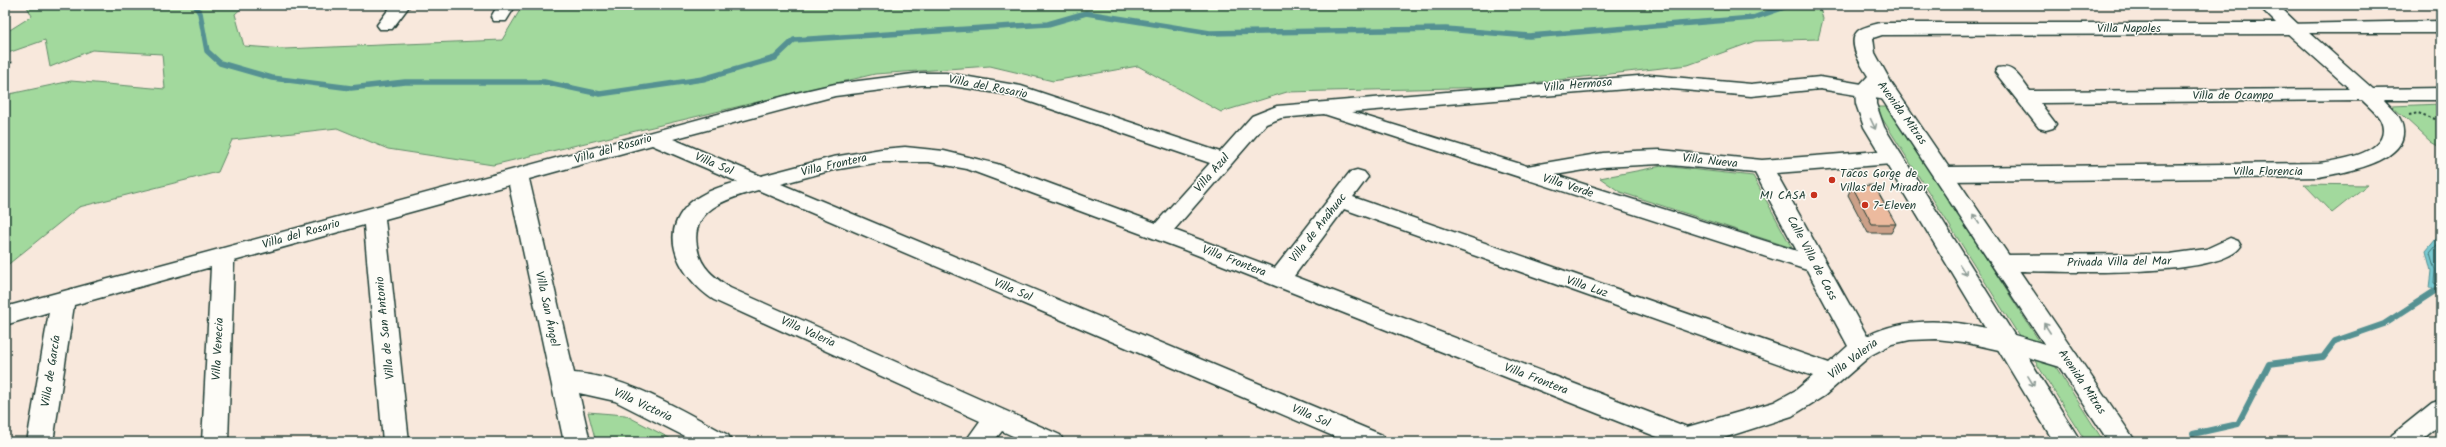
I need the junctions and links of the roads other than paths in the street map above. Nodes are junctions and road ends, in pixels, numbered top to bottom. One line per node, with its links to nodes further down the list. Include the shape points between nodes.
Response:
1 (401, 5): 3 (street)
2 (2267, 5): 5 (street)
3 (386, 25)
4 (2441, 27): 5 (street, Villa Napoles)
5 (2293, 28): 7 (street, Villa Napoles, via 1880,29 1870,31 1864,35 1863,40); 8 (street)
6 (2005, 72): 10 (street)
7 (1878, 87): 11 (street, Villa Hermosa, via 1820,83 1751,90 1650,81); 15 (street, Avenida Mitras, one-way to 15, via 1869,116); 19 (street, Avenida Mitras)
8 (2367, 94): 9 (street, Villa de Ocampo); 10 (street, Villa de Ocampo); 19 (street, Villa Florencia, via 2390,118 2393,138 2386,148 2355,164 2338,168)
9 (2441, 94)
10 (2025, 97): 13 (street)
11 (1323, 108): 12 (street, Villa Hermosa); 18 (street, Villa Verde)
12 (1267, 115): 16 (street, Villa Azul, via 1259,120)
13 (2046, 124)
14 (653, 138): 16 (street, Villa del Rosario, via 824,92 893,81 946,79 1014,90); 20 (street, Villa del Rosario); 22 (street, Villa Sol)
15 (1892, 157): 17 (street, Villa Nueva); 33 (street, Avenida Mitras, one-way to 33)
16 (1223, 160): 25 (street, Villa Azul)
17 (1762, 166): 18 (street, Villa Nueva, via 1660,157 1603,160); 29 (street, Calle Villa de Coss, via 1806,243)
18 (1528, 173): 29 (street, Villa Verde)
19 (1946, 174): 28 (street, Avenida Mitras, one-way to 19)
20 (518, 176): 24 (street, Villa del Rosario); 37 (street, Villa San Ángel)
21 (1357, 177): 23 (street, Villa de Anáhuac)
22 (759, 184): 25 (street, Villa Frontera, via 851,159 898,154 930,155 1002,173); 39 (street, Villa Valeria, via 728,191 696,210 685,222 684,242 691,263 702,281 722,294); 48 (street, Villa Sol)
23 (1340, 200): 30 (street, Villa de Anáhuac); 36 (street, Villa Luz)
24 (374, 214): 27 (street, Villa del Rosario); 43 (street, Villa de San Antonio)
25 (1160, 232): 30 (street, Villa Frontera)
26 (2230, 246): 28 (street, Privada Villa del Mar, via 2211,256 2170,262)
27 (223, 256): 31 (street, Villa del Rosario); 42 (street, Villa Venecia)
28 (2005, 263): 35 (street, Avenida Mitras, one-way to 28)
29 (1814, 264): 34 (street, Calle Villa de Coss)
30 (1279, 278): 40 (street, Villa Frontera)
31 (63, 299): 32 (street, Villa del Rosario); 41 (street, Villa de García)
32 (5, 316)
33 (2007, 342): 34 (street, Villa Valeria, via 1930,329 1883,337); 35 (street, Villa Valeria); 49 (street, Avenida Mitras, one-way to 49)
34 (1862, 349): 36 (street, Villa Valeria)
35 (2067, 360): 50 (street, Avenida Mitras)
36 (1834, 374): 40 (street, Villa Valeria, via 1783,409)
37 (563, 382): 44 (street, Villa San Ángel); 45 (street, Villa Victoria, via 584,382 631,397)
38 (2441, 410): 51 (street)
39 (998, 417): 46 (street); 47 (street, Villa Valeria)
40 (1697, 440)
41 (40, 442)
42 (215, 442)
43 (396, 442)
44 (577, 442)
45 (719, 442)
46 (978, 442)
47 (1051, 442)
48 (1373, 442)
49 (2068, 442)
50 (2123, 442)
51 (2401, 442)

